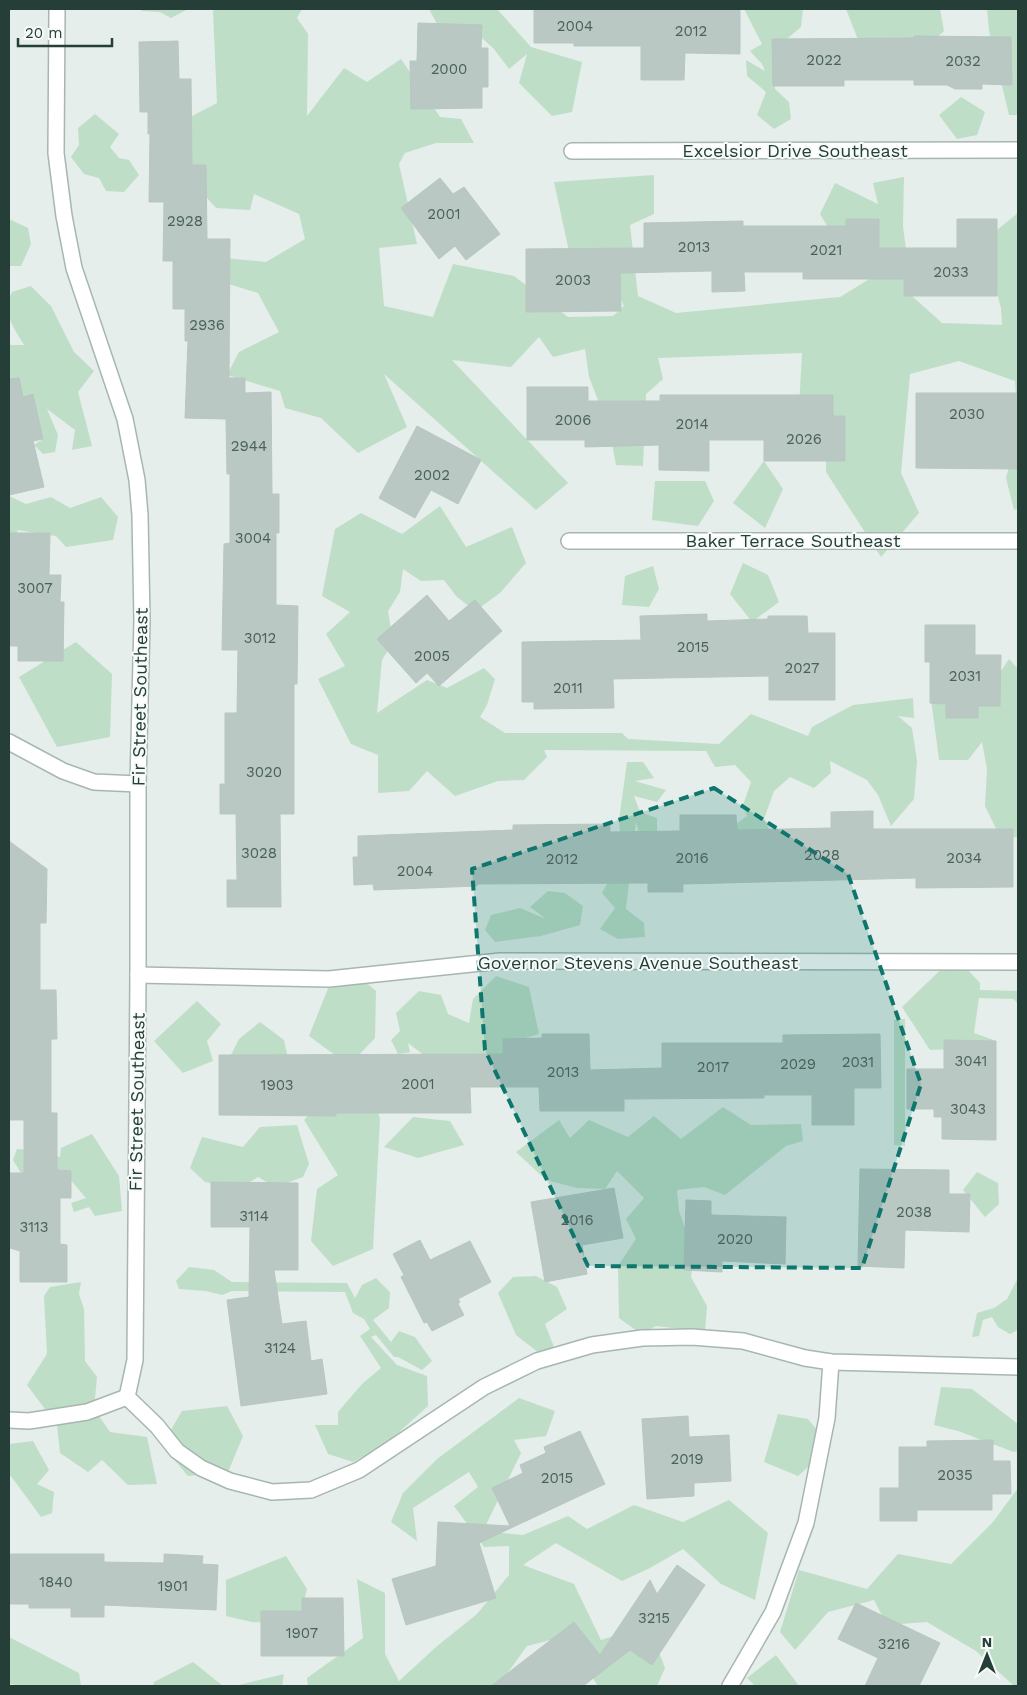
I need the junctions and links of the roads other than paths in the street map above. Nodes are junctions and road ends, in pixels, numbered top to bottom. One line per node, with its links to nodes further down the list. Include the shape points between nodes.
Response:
1 (57, 9): 7 (street, Fir Street Southeast, via 56,153 64,216 74,268 125,419 137,480 142,620)
2 (1018, 150): 3 (street, Excelsior Drive Southeast)
3 (572, 151)
4 (569, 541): 5 (street, Baker Terrace Southeast)
5 (1018, 541)
6 (9, 742): 7 (street, via 94,782)
7 (138, 784): 9 (street, Fir Street Southeast)
8 (1018, 962): 9 (street, Governor Stevens Avenue Southeast, via 500,961 329,979)
9 (138, 975): 12 (street, Fir Street Southeast, via 135,1360)
10 (831, 1362): 11 (street); 12 (street, via 743,1342 692,1337 642,1338 592,1345 537,1361 484,1387 359,1470 312,1490 272,1492 230,1481 201,1468 177,1451); 14 (street, via 827,1418 806,1523 773,1612)
11 (1018, 1366)
12 (127, 1396): 13 (street, via 86,1412 29,1421)
13 (9, 1420)
14 (730, 1686)

